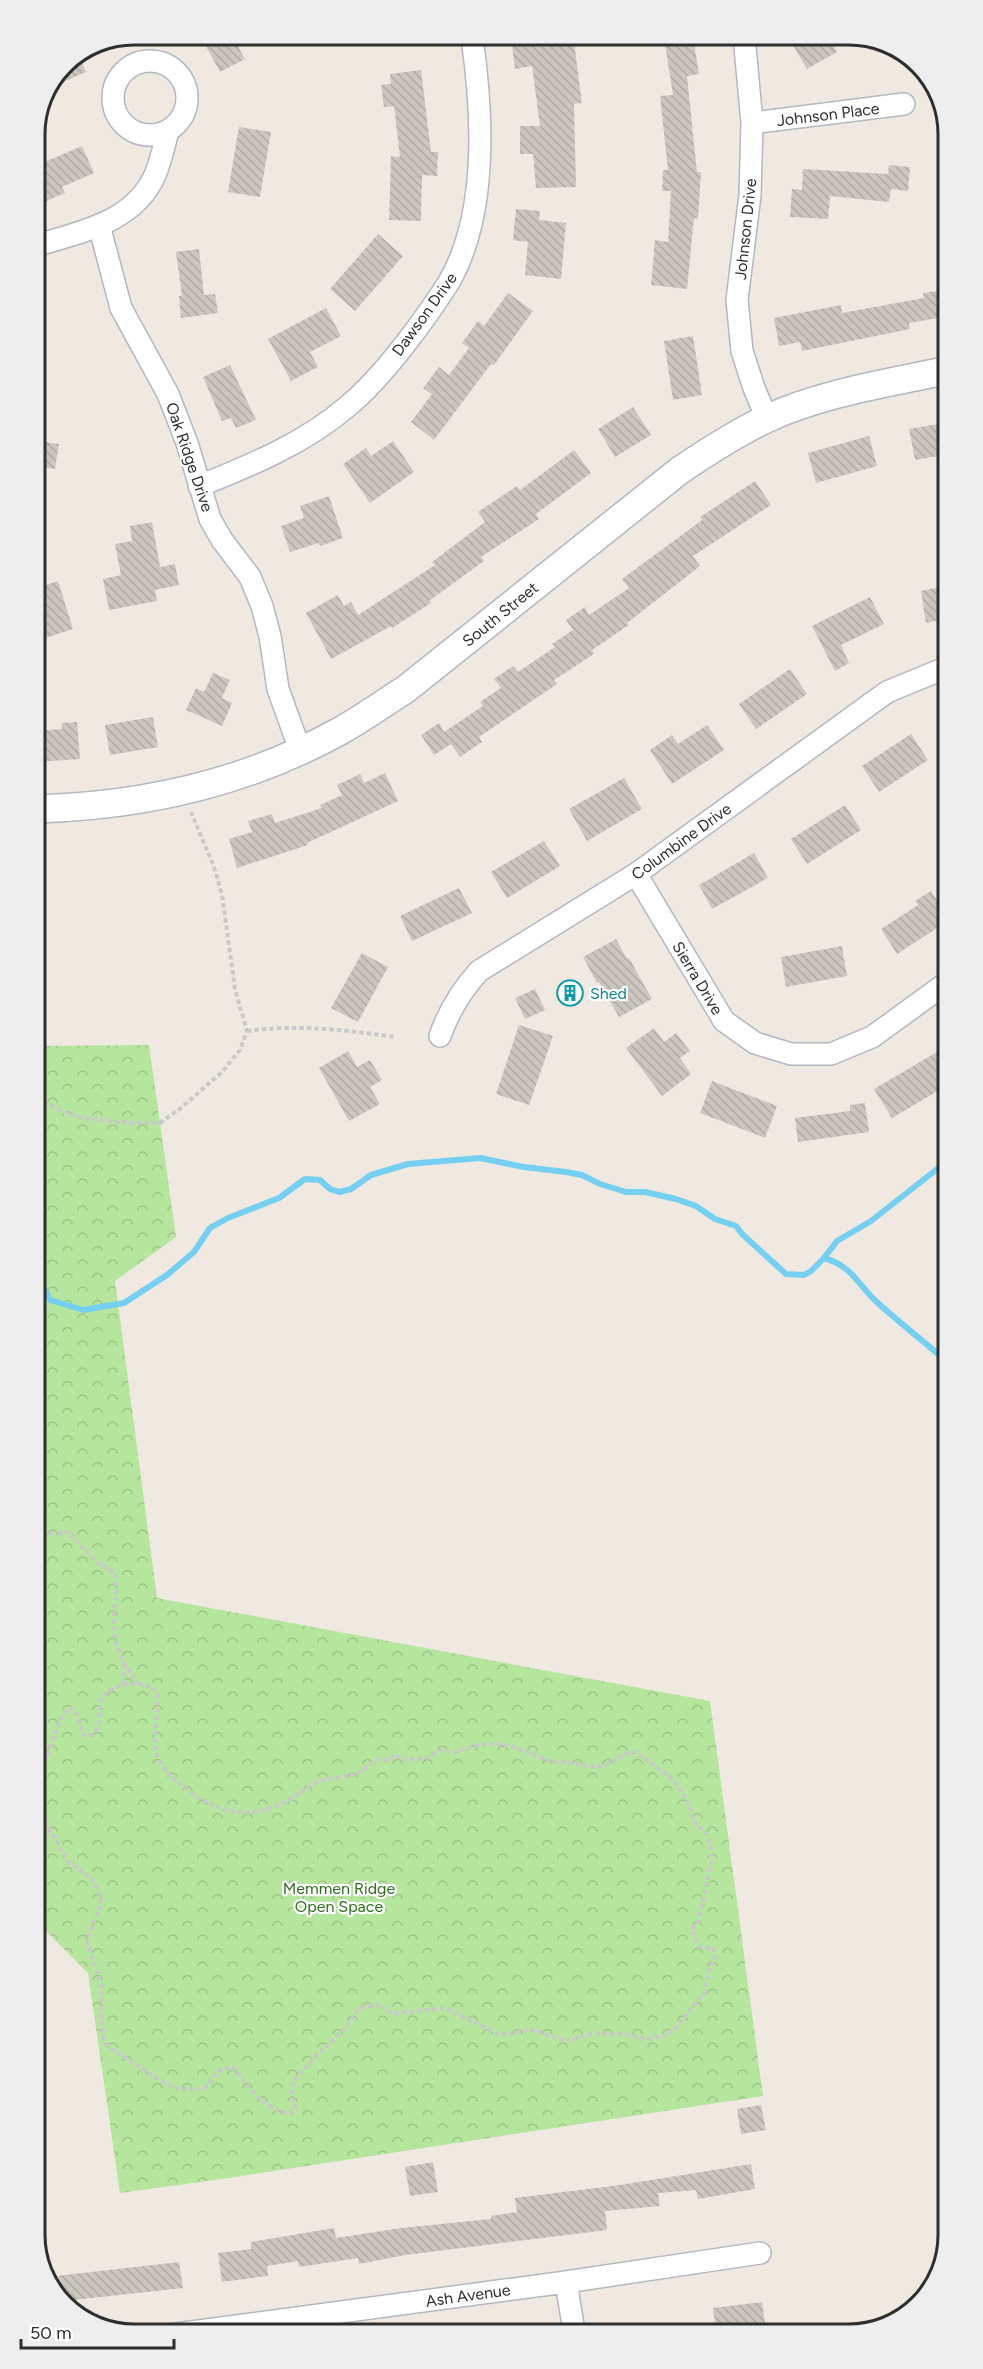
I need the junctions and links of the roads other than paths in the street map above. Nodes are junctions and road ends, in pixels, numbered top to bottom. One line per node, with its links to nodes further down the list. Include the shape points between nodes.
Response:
1 (473, 45): 10 (street, Dawson Drive, via 479,120 476,192 465,245 449,282 380,373 348,406 284,449)
2 (745, 45): 4 (street, Johnson Drive)
3 (904, 104): 4 (street, Johnson Place)
4 (752, 123): 9 (street, Johnson Drive, via 750,195 737,300 742,351)
5 (168, 131): 6 (street, via 147,189 131,208)
6 (99, 225): 7 (street); 10 (street, Oak Ridge Drive, via 121,308 168,394 188,443)
7 (45, 243)
8 (938, 372): 9 (street, South Street, via 831,396)
9 (767, 419): 12 (street, South Street, via 723,441 679,471 406,689)
10 (199, 486): 12 (street, Oak Ridge Drive, via 216,530 250,577 262,606 278,689)
11 (938, 671): 14 (street, Columbine Drive, via 887,692)
12 (300, 750): 13 (street, South Street, via 182,792 122,803)
13 (45, 807)
14 (636, 874): 15 (street, Sierra Drive, via 724,1021 755,1043 791,1054 831,1054 872,1037); 16 (street, Columbine Drive, via 479,971 459,993)
15 (938, 989)
16 (440, 1036)
17 (760, 2253): 18 (street, Ash Avenue)
18 (566, 2282): 19 (street, Ash Avenue); 20 (street)
19 (251, 2324)
20 (573, 2324)

